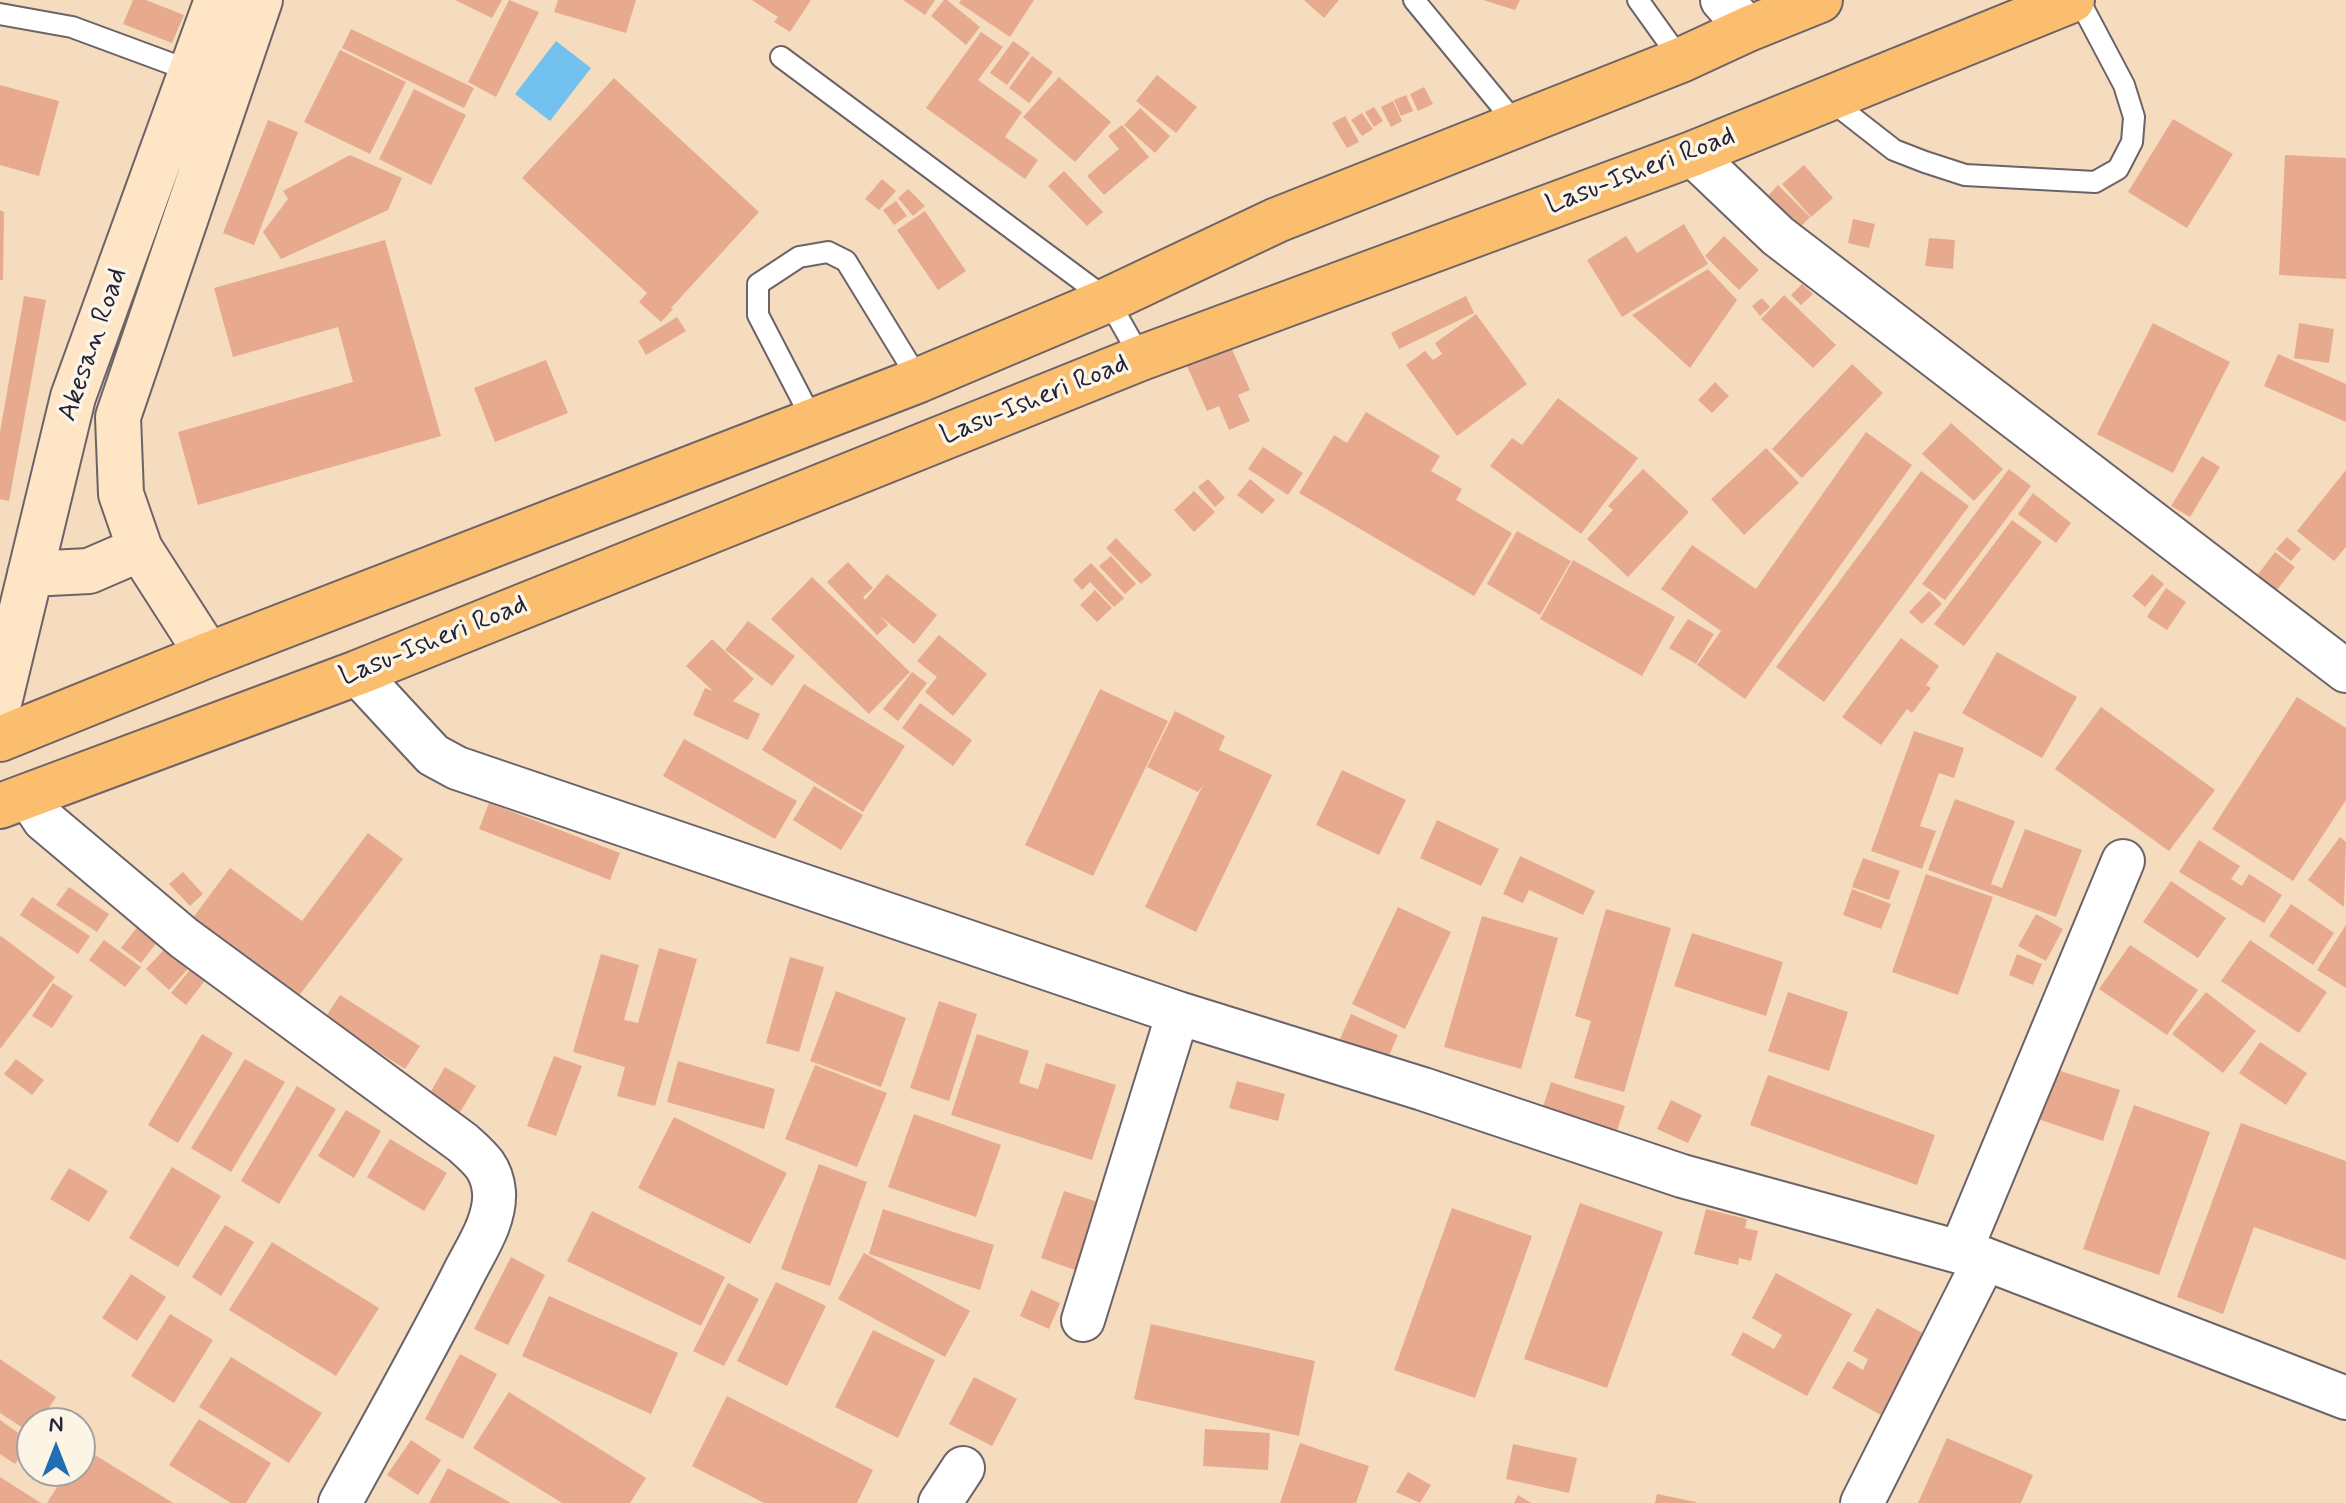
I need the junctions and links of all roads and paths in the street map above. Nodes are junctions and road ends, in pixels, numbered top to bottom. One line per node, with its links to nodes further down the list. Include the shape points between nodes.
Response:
1 (217, 0): 12 (street, Akesan Road)
2 (260, 0): 20 (street, Akesan Road, via 118,417 121,494)
3 (1414, 0): 14 (lane)
4 (1638, 0): 11 (lane)
5 (1820, 0): 9 (main road)
6 (2072, 0): 13 (main road, Lasu-Isheri Road)
7 (2079, 0): 13 (lane, via 2124,85 2134,117 2132,142 2118,169 2095,182 1965,175 1894,150)
8 (0, 14): 12 (lane, via 72,27)
9 (1735, 14): 11 (main road)
10 (781, 57): 16 (lane)
11 (1681, 60): 14 (main road)
12 (191, 71): 21 (street, Akesan Road, via 73,397)
13 (1830, 100): 15 (main road, Lasu-Isheri Road)
14 (1517, 125): 16 (main road, via 1277,220)
15 (1692, 154): 17 (main road, Lasu-Isheri Road); 23 (street, via 1778,236)
16 (1108, 300): 17 (lane); 18 (main road)
17 (1141, 358): 24 (main road, Lasu-Isheri Road)
18 (919, 380): 19 (main road); 19 (lane, via 846,261 828,252 799,257 758,284 758,315)
19 (813, 421): 22 (main road)
20 (140, 549): 21 (street, via 89,571); 22 (street, Akesan Road)
21 (30, 574): 25 (street, Akesan Road)
22 (208, 655): 26 (main road)
23 (2346, 671)
24 (357, 673): 27 (main road, Lasu-Isheri Road); 29 (street, via 433,755 457,768)
25 (0, 699)
26 (0, 739)
27 (14, 801): 34 (street, via 44,820 184,938 486,1163 494,1192 485,1230)
28 (2123, 861): 30 (street)
29 (1178, 1013): 30 (street, via 1682,1176); 31 (street)
30 (1973, 1254): 32 (street); 36 (street)
31 (1083, 1320)
32 (2346, 1398)
33 (963, 1468): 35 (street)
34 (340, 1503)
35 (940, 1503)
36 (1862, 1503)

